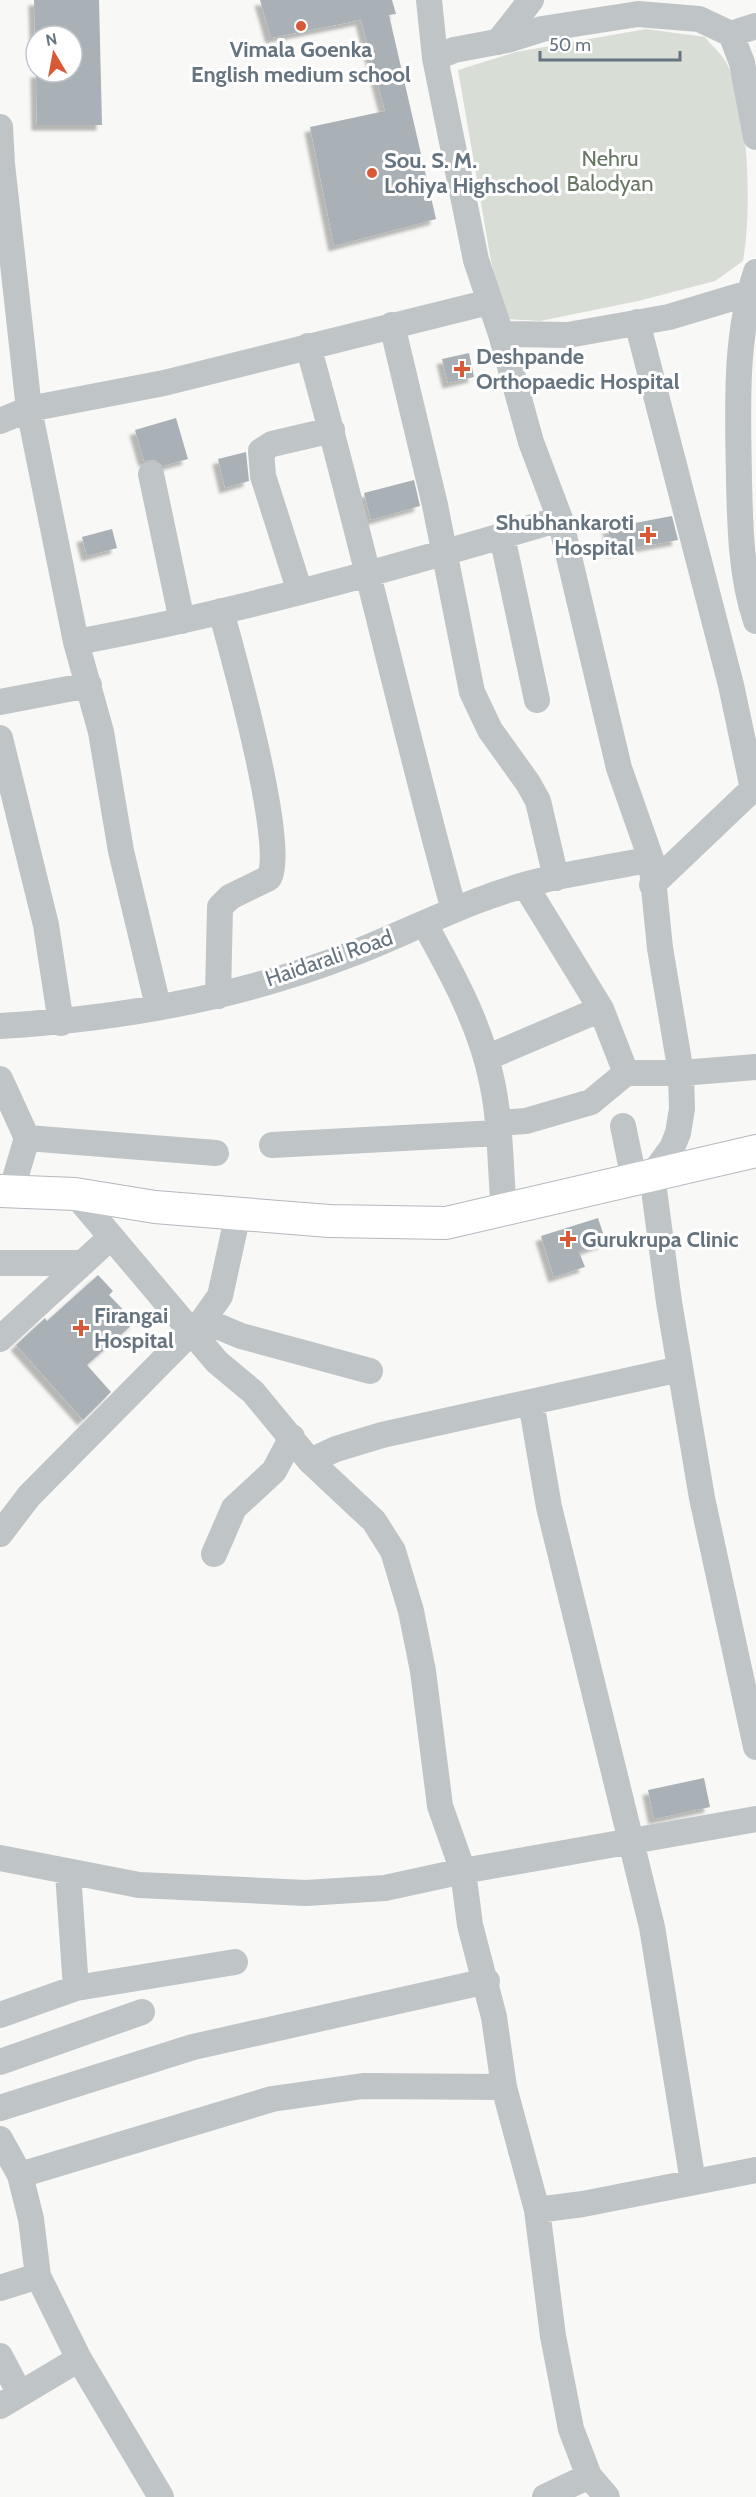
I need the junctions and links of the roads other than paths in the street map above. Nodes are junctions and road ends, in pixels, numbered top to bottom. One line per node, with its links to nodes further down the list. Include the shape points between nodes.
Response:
1 (429, 0): 6 (street)
2 (531, 0): 5 (street)
3 (756, 26): 4 (street)
4 (731, 34): 5 (street, via 699,19 638,14 542,29); 8 (street, via 742,63)
5 (498, 42): 6 (street, via 454,50)
6 (435, 58): 10 (street, via 476,260)
7 (0, 127): 16 (street)
8 (756, 137)
9 (753, 282): 11 (street, via 669,317); 14 (street)
10 (489, 302): 12 (street); 13 (street)
11 (637, 321): 13 (street, via 568,335); 36 (street)
12 (392, 325): 15 (street); 24 (street)
13 (501, 334): 22 (street, via 531,442)
14 (749, 341): 17 (street, via 738,376)
15 (308, 346): 16 (street, via 164,383); 19 (street)
16 (29, 409): 18 (street); 31 (street)
17 (747, 414): 21 (street)
18 (0, 421)
19 (332, 430): 25 (street); 27 (street, via 272,444 261,452 263,476)
20 (151, 474): 29 (street)
21 (748, 509): 26 (street, via 741,536)
22 (560, 519): 23 (street); 37 (street, via 619,768)
23 (502, 536): 24 (street); 33 (street)
24 (444, 554): 25 (street); 38 (street, via 472,692 490,730 538,801)
25 (369, 573): 27 (street); 41 (street)
26 (753, 590): 30 (street)
27 (300, 592): 28 (street)
28 (221, 611): 29 (street); 43 (street, via 266,796 274,854 269,878 230,897 220,907)
29 (182, 621): 31 (street)
30 (756, 621)
31 (76, 642): 32 (street)
32 (89, 685): 34 (street); 44 (street)
33 (537, 700)
34 (0, 702)
35 (0, 738): 46 (street, via 46,925)
36 (754, 788): 40 (street)
37 (651, 859): 38 (street, Haidarali Road); 40 (street)
38 (556, 878): 39 (street, Haidarali Road)
39 (525, 885): 41 (street, Haidarali Road); 45 (street)
40 (652, 885): 51 (street)
41 (454, 910): 42 (street, Haidarali Road)
42 (424, 923): 43 (street, Haidarali Road, via 352,954); 48 (street, via 451,971)
43 (218, 996): 44 (street, Haidarali Road)
44 (158, 1006): 46 (street, Haidarali Road)
45 (602, 1009): 48 (street); 50 (street)
46 (61, 1023): 47 (street, Haidarali Road)
47 (0, 1026)
48 (486, 1058): 54 (street)
49 (756, 1067): 51 (street)
50 (626, 1073): 51 (street); 54 (street, via 591,1102)
51 (681, 1073): 59 (street, via 678,1133 672,1148)
52 (0, 1079): 55 (street)
53 (623, 1126): 59 (street)
54 (498, 1128): 56 (street); 62 (street)
55 (27, 1138): 58 (street); 60 (street)
56 (272, 1145)
57 (756, 1151): 59 (main road)
58 (216, 1153)
59 (643, 1177): 62 (main road); 69 (street)
60 (5, 1192): 61 (main road)
61 (75, 1194): 63 (main road, via 155,1207); 64 (street)
62 (504, 1210): 63 (main road, via 446,1223 329,1221)
63 (238, 1214): 67 (street, via 219,1296)
64 (111, 1237): 66 (street); 67 (street)
65 (0, 1263): 66 (street)
66 (83, 1263): 68 (street)
67 (198, 1325): 70 (street); 72 (street, via 217,1362 253,1392); 74 (street)
68 (0, 1339)
69 (680, 1370): 71 (street); 78 (street, via 702,1498)
70 (370, 1371)
71 (531, 1402): 73 (street, via 382,1435); 80 (street, via 549,1507)
72 (292, 1437): 73 (street); 77 (street, via 274,1471 234,1508)
73 (310, 1461): 82 (street, via 374,1521 393,1551 423,1671 440,1806)
74 (28, 1496): 75 (street); 76 (street)
75 (0, 1498)
76 (0, 1534)
77 (214, 1554)
78 (756, 1748)
79 (756, 1819): 80 (street)
80 (632, 1841): 82 (street); 95 (street, via 652,1927)
81 (0, 1858): 83 (street)
82 (463, 1871): 83 (street, via 385,1888 306,1893 139,1885); 85 (street, via 470,1925)
83 (68, 1873): 86 (street)
84 (236, 1962): 86 (street)
85 (487, 1981): 90 (street); 91 (street, via 193,2047)
86 (76, 1988): 88 (street)
87 (142, 2012): 89 (street)
88 (0, 2015)
89 (0, 2062)
90 (504, 2086): 94 (street, via 363,2086 272,2099); 96 (street)
91 (0, 2108)
92 (0, 2139): 94 (street)
93 (756, 2170): 95 (street)
94 (20, 2175): 97 (street, via 31,2219)
95 (693, 2182): 96 (street)
96 (537, 2210): 102 (street, via 553,2336 571,2429)
97 (38, 2276): 98 (street); 100 (street)
98 (0, 2288)
99 (0, 2356): 101 (street)
100 (80, 2359): 101 (street); 103 (street)
101 (10, 2400)
102 (589, 2476): 104 (street); 105 (street)
103 (161, 2497)
104 (545, 2497)
105 (607, 2497)

